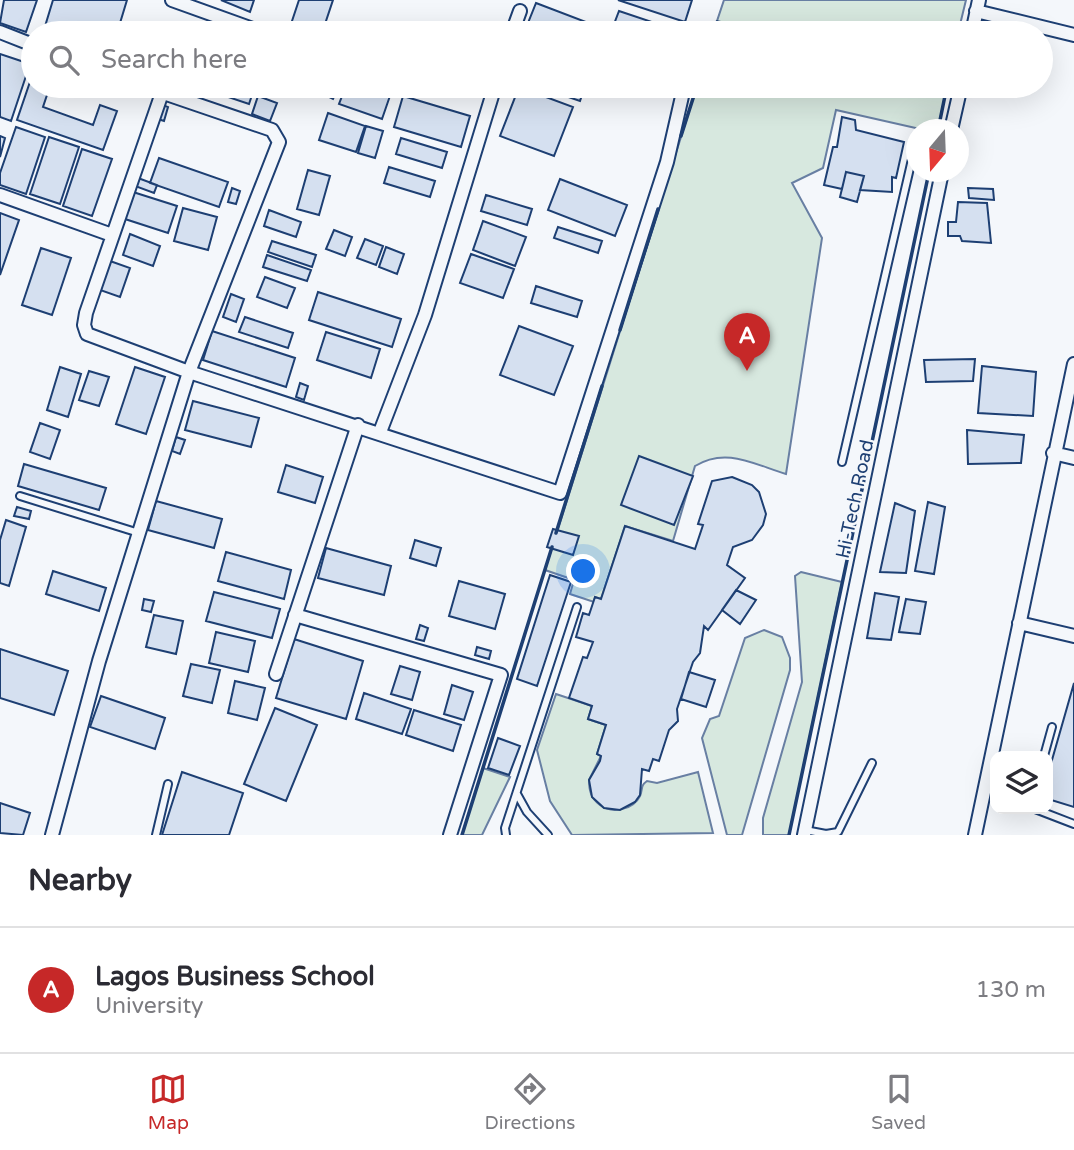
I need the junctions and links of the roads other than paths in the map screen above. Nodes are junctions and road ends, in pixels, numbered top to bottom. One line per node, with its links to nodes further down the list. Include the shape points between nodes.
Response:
1 (173, 0): 4 (street)
2 (978, 6): 6 (street)
3 (520, 11): 5 (street)
4 (231, 21)
5 (516, 21)
6 (1028, 21)
7 (1053, 29): 9 (street)
8 (0, 32): 10 (street)
9 (1074, 35)
10 (21, 40)
11 (160, 98): 20 (street)
12 (177, 98): 22 (street, via 272,130 279,138)
13 (491, 98): 24 (street, via 425,315)
14 (682, 98): 24 (street, via 667,162 560,493)
15 (958, 98): 16 (street)
16 (954, 119)
17 (907, 182): 27 (lane)
18 (940, 182): 42 (street, Hi-Tech Road)
19 (0, 195): 20 (street)
20 (112, 235): 22 (street, via 86,313 87,334)
21 (1074, 364): 25 (street)
22 (189, 372): 23 (street); 29 (street)
23 (358, 425): 24 (street); 31 (street)
24 (380, 432)
25 (1054, 453): 26 (street); 32 (street)
26 (1074, 458)
27 (842, 462)
28 (20, 496): 29 (lane)
29 (139, 533): 43 (street)
30 (577, 607): 39 (lane)
31 (295, 615): 34 (street); 45 (street, via 501,675)
32 (1019, 623): 33 (street); 48 (street)
33 (1074, 636)
34 (276, 674)
35 (1052, 727): 36 (lane)
36 (1045, 751)
37 (872, 763): 42 (lane, via 838,832)
38 (168, 784): 44 (lane)
39 (517, 794): 46 (lane); 47 (lane)
40 (1048, 814): 41 (lane)
41 (1074, 824)
42 (804, 832)
43 (52, 835)
44 (156, 835)
45 (450, 835)
46 (506, 835)
47 (548, 835)
48 (975, 835)

